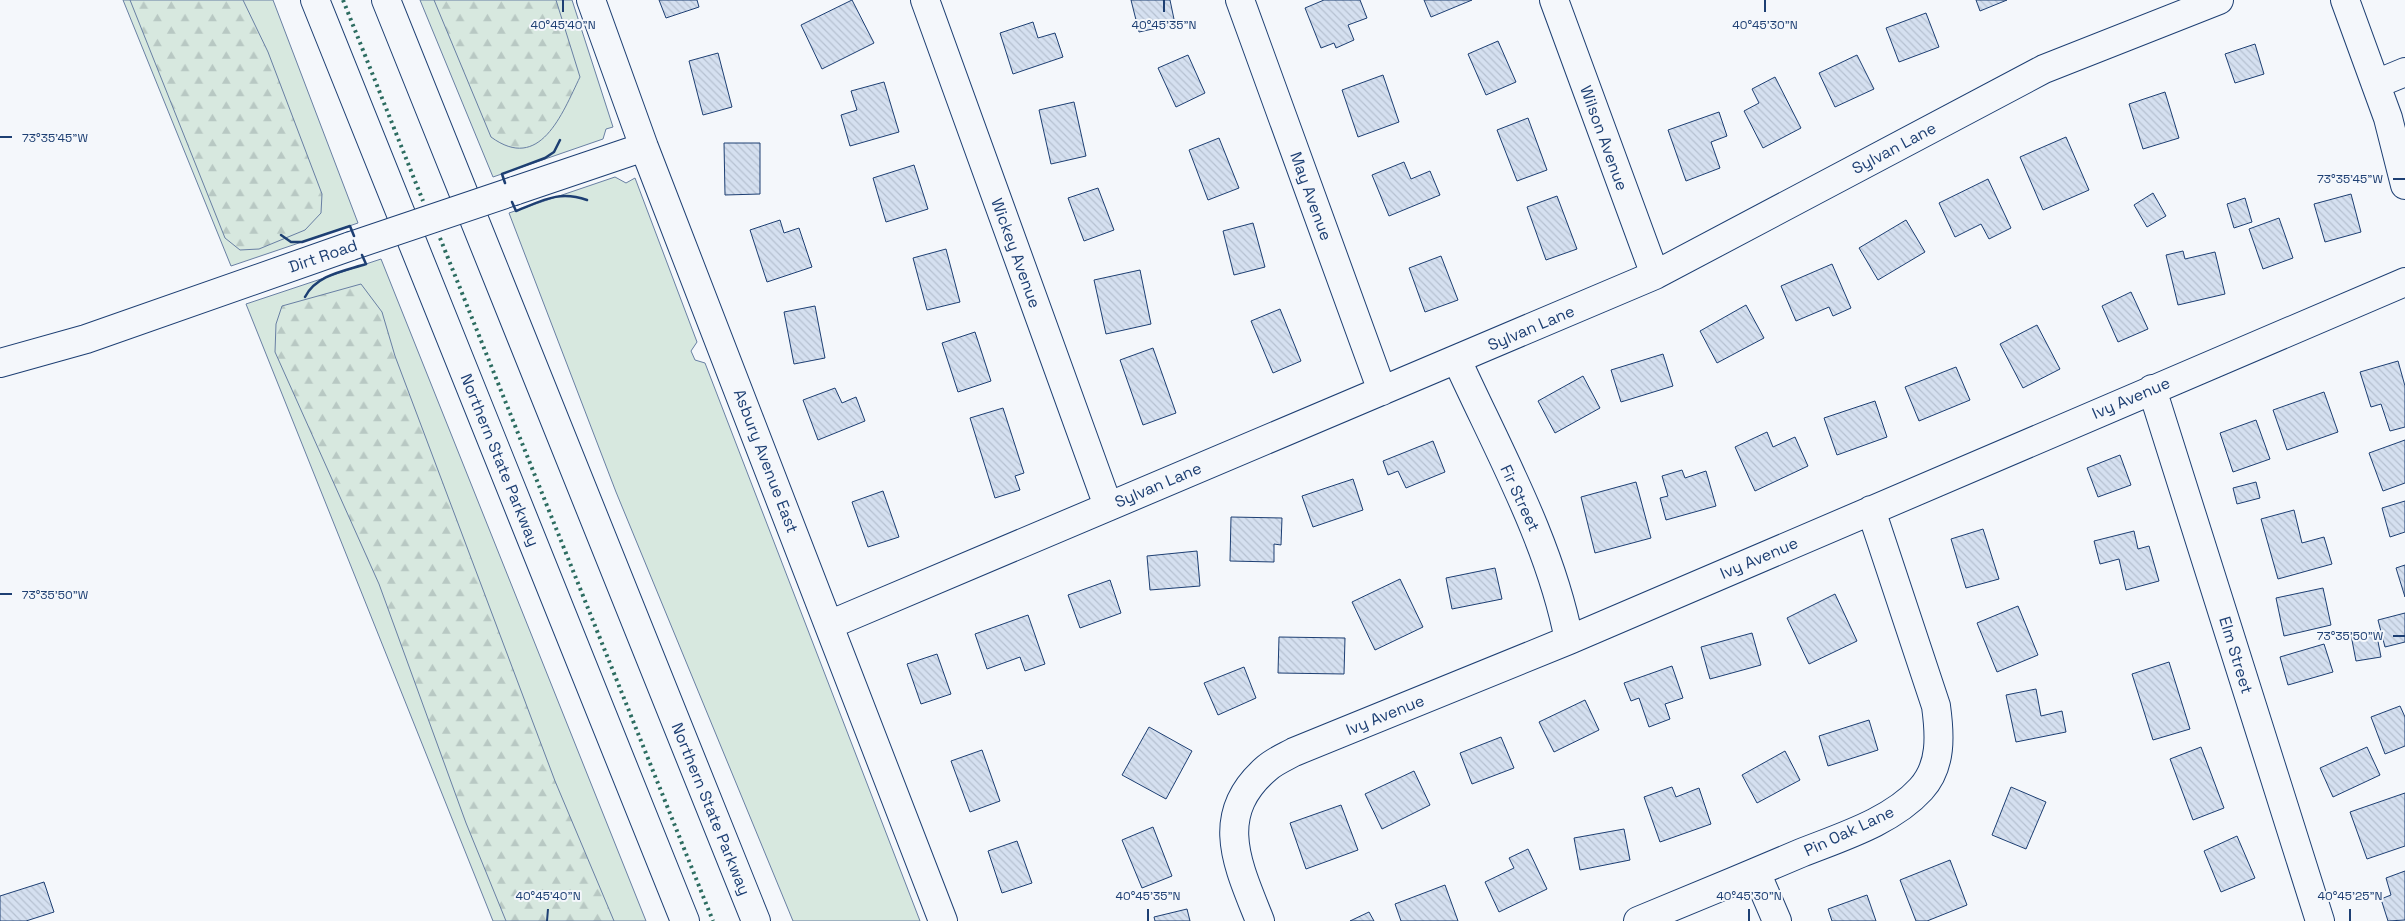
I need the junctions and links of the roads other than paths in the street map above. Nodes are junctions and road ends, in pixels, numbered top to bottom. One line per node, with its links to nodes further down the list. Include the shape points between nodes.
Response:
1 (315, 0): 24 (main road, Northern State Parkway)
2 (386, 0): 25 (main road, Northern State Parkway)
3 (591, 0): 11 (main road, Asbury Avenue East)
4 (925, 0): 19 (main road, Wickey Avenue)
5 (1240, 0): 18 (main road, May Avenue)
6 (1554, 0): 13 (main road, Wilson Avenue)
7 (2219, 0): 13 (main road, Sylvan Lane, via 2044,69)
8 (2345, 0): 10 (main road)
9 (2405, 72): 10 (main road)
10 (2376, 84): 12 (main road)
11 (644, 147): 16 (main road, Dirt Road, bridge, via 86,339); 21 (main road, Asbury Avenue East)
12 (2405, 185)
13 (1655, 275): 15 (main road, Sylvan Lane)
14 (2405, 282): 17 (main road, Ivy Avenue)
15 (1457, 360): 18 (main road, Sylvan Lane); 22 (main road, Fir Street, via 1549,563)
16 (0, 363)
17 (2152, 389): 20 (main road, Ivy Avenue); 30 (main road, Elm Street)
18 (1382, 392): 19 (main road, Sylvan Lane)
19 (1108, 506): 21 (main road, Sylvan Lane)
20 (1871, 510): 22 (main road, Ivy Avenue); 23 (main road, Pin Oak Lane, via 1936,706 1940,735 1937,761 1922,788 1903,806 1863,827)
21 (829, 624): 26 (main road, Asbury Avenue East)
22 (1569, 640): 27 (main road, Ivy Avenue, via 1294,752 1267,768 1242,798 1234,817 1237,861)
23 (1756, 872): 28 (main road, Pin Oak Lane); 29 (main road)
24 (685, 921)
25 (756, 921)
26 (943, 921)
27 (1260, 921)
28 (1638, 921)
29 (1777, 921)
30 (2320, 921)

